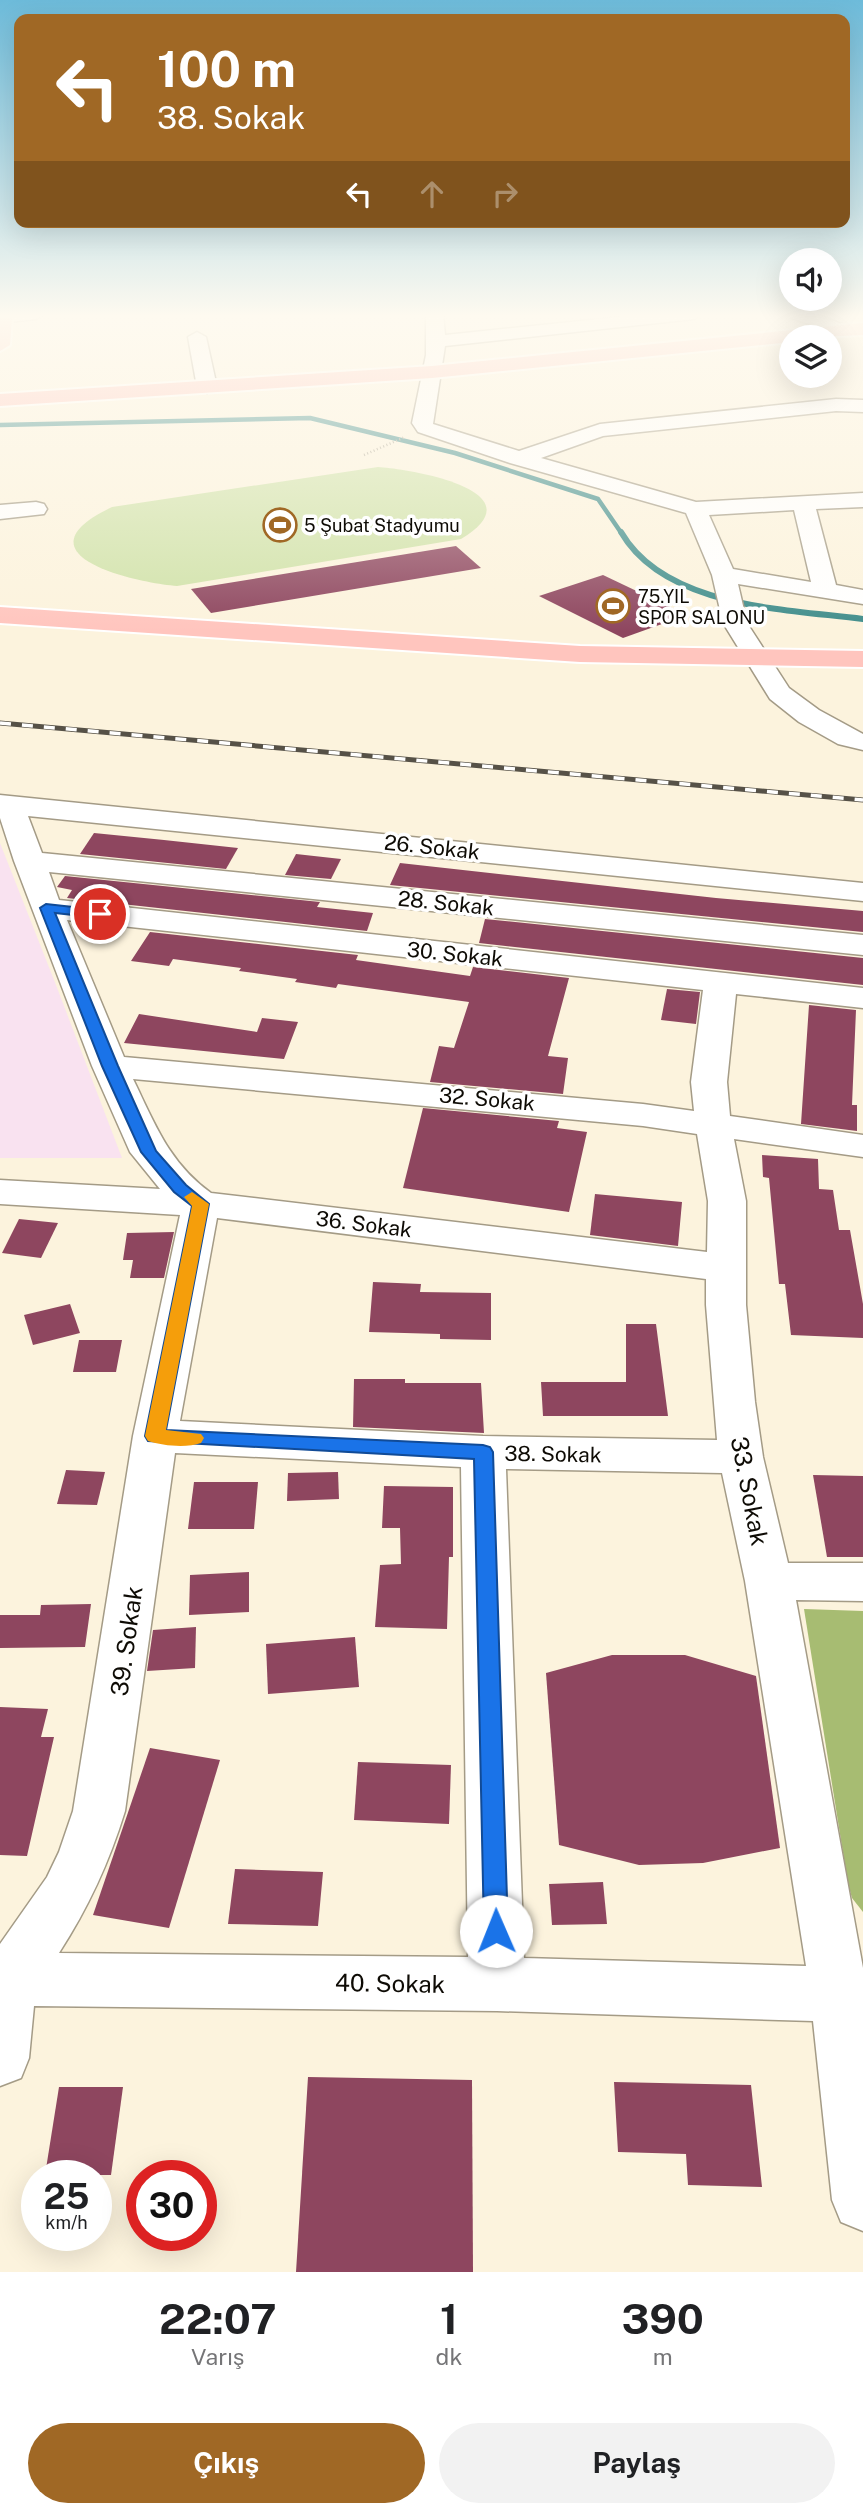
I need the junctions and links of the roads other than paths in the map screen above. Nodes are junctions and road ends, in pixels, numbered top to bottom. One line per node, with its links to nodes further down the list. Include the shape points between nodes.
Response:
1 (423, 420): 3 (street, via 425,428)
2 (694, 420): 3 (street, via 600,430)
3 (517, 459): 7 (street)
4 (863, 500): 5 (street)
5 (803, 502): 7 (street); 10 (street)
6 (36, 509): 8 (street)
7 (695, 509): 9 (street)
8 (0, 512)
9 (724, 575): 10 (street); 14 (street, via 735,623)
10 (825, 591): 11 (street)
11 (863, 597)
12 (0, 615): 14 (main road, via 500,650)
13 (0, 628): 14 (main road, via 560,669 709,668)
14 (756, 658): 15 (main road); 16 (street, via 779,693 809,716)
15 (863, 659)
16 (863, 742)
17 (6, 815): 18 (street); 19 (street, 26. Sokak)
18 (29, 861): 20 (street); 21 (street, 28. Sokak)
19 (863, 892)
20 (46, 908): 22 (street, 30. Sokak); 24 (street)
21 (863, 945)
22 (721, 983): 23 (street, 30. Sokak); 25 (street, 33. Sokak, via 709,1082)
23 (863, 998)
24 (110, 1066): 25 (street, 32. Sokak); 28 (street, via 149,1152 180,1189)
25 (713, 1123): 26 (street, 32. Sokak); 29 (street, 33. Sokak, via 727,1201)
26 (863, 1146)
27 (0, 1192): 28 (street, 36. Sokak)
28 (201, 1204): 29 (street, 36. Sokak); 30 (street, 39. Sokak)
29 (727, 1268): 32 (street, 33. Sokak, via 728,1346)
30 (155, 1436): 31 (street, 38. Sokak); 35 (street, 39. Sokak, via 99,1811 66,1895)
31 (483, 1452): 32 (street, 38. Sokak); 36 (street)
32 (741, 1457): 33 (street, 33. Sokak)
33 (769, 1581): 34 (street); 37 (street, 33. Sokak)
34 (863, 1582)
35 (5, 1979): 36 (street, 40. Sokak); 38 (street, 39. Sokak)
36 (497, 1984): 37 (street, 40. Sokak)
37 (851, 1995): 39 (street)
38 (0, 2058)
39 (863, 2200)

